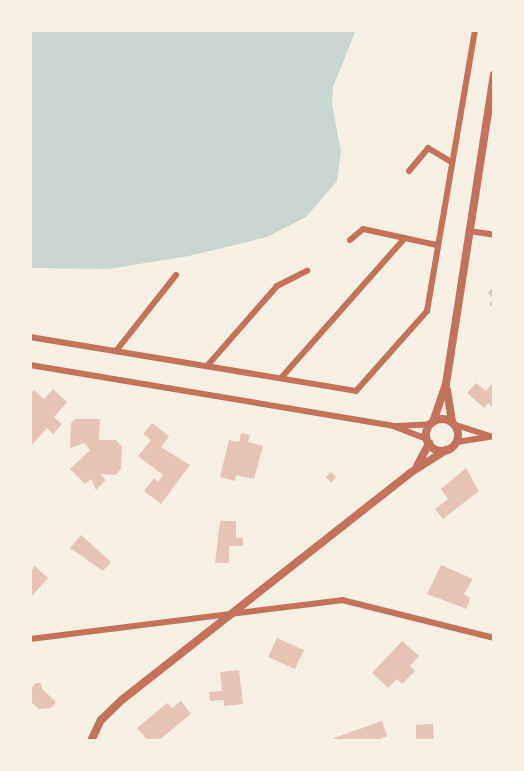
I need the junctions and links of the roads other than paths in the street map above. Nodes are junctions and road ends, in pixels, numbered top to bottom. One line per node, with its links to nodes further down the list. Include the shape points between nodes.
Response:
1 (476, 30): 3 (street)
2 (494, 75): 5 (street)
3 (452, 162): 4 (street, via 428,148); 9 (street)
4 (409, 171)
5 (470, 231): 6 (street); 17 (street)
6 (494, 235)
7 (405, 238): 8 (street, via 363,229); 9 (street); 16 (street)
8 (350, 240)
9 (437, 244): 16 (street, via 427,311 356,392)
10 (307, 271): 15 (street, via 277,286)
11 (176, 274): 13 (street)
12 (30, 337): 13 (street)
13 (116, 351): 15 (street)
14 (30, 365): 20 (street)
15 (207, 366): 16 (street)
16 (281, 378)
17 (446, 384): 18 (street); 19 (street)
18 (432, 423): 19 (street, via 442,419); 20 (street); 22 (street)
19 (454, 424): 21 (street); 23 (street)
20 (393, 426): 22 (street)
21 (493, 437): 23 (street)
22 (428, 441): 24 (street); 25 (street)
23 (457, 442): 24 (street)
24 (446, 450): 25 (street)
25 (410, 473): 26 (street)
26 (233, 615): 27 (street, via 277,605 342,600); 28 (street); 29 (street, via 110,710)
27 (494, 638)
28 (30, 639)
29 (90, 741)

